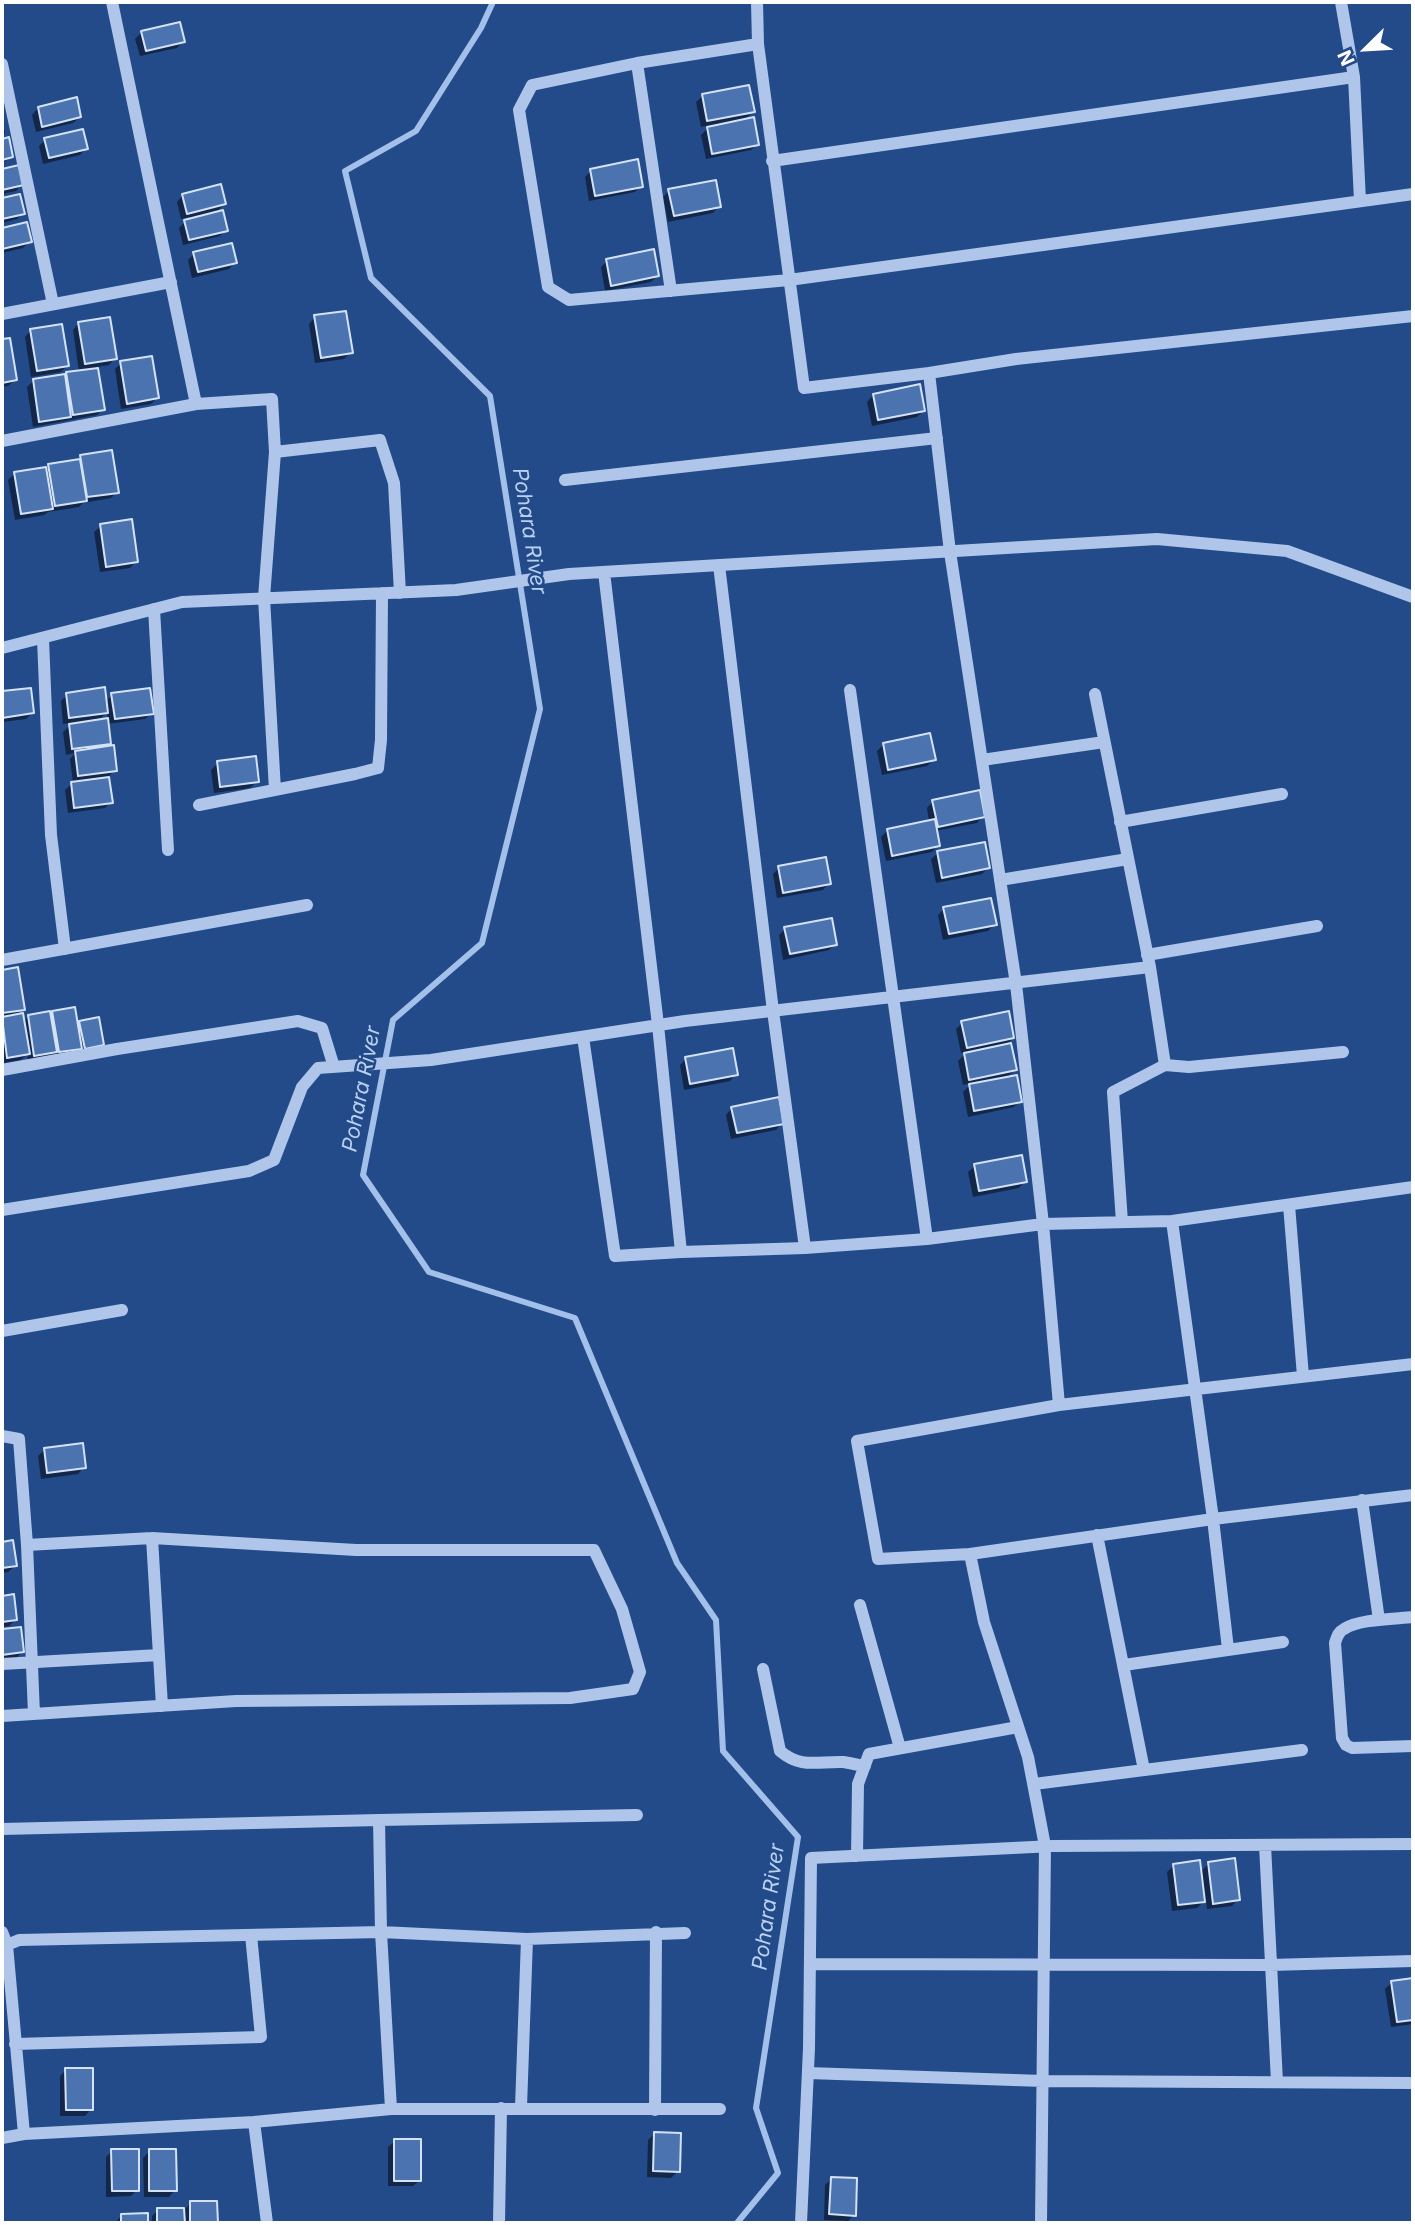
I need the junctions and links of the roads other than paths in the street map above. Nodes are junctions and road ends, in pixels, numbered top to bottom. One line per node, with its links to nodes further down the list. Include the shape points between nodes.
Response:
1 (113, 2): 12 (street)
2 (757, 2): 4 (street)
3 (1341, 2): 7 (street)
4 (758, 44): 5 (street); 8 (street)
5 (637, 63): 13 (street); 13 (street, via 532,85 519,110 548,287 569,300)
6 (2, 64): 14 (street)
7 (1354, 77): 8 (street); 10 (street)
8 (772, 161): 11 (street)
9 (1413, 194): 10 (street)
10 (1360, 201): 11 (street)
11 (789, 279): 13 (street); 17 (street, via 804,388)
12 (171, 282): 14 (street); 18 (street)
13 (671, 291)
14 (53, 304): 15 (street)
15 (2, 314)
16 (1413, 316): 17 (street, via 1016,359)
17 (929, 373): 19 (street)
18 (196, 404): 20 (street); 21 (street, via 272,399)
19 (937, 438): 22 (street); 23 (street)
20 (2, 441)
21 (275, 452): 27 (street, via 380,440 394,482); 29 (street)
22 (565, 480)
23 (950, 552): 24 (street); 28 (street, via 1157,539 1287,551); 36 (street)
24 (719, 565): 25 (street); 51 (street)
25 (604, 572): 27 (street); 52 (street)
26 (382, 593): 27 (street); 29 (street); 37 (street, via 378,768)
27 (400, 593)
28 (1413, 597)
29 (264, 598): 30 (street, via 182,602); 37 (street)
30 (154, 609): 31 (street); 41 (street)
31 (43, 639): 32 (street); 46 (street, via 51,835)
32 (2, 648)
33 (850, 690): 50 (street)
34 (1095, 694): 35 (street)
35 (1104, 742): 36 (street); 40 (street)
36 (982, 760): 43 (street)
37 (275, 790): 39 (street)
38 (1282, 794): 40 (street)
39 (199, 805)
40 (1120, 822): 42 (street)
41 (168, 850)
42 (1128, 859): 43 (street); 48 (street)
43 (1000, 880): 49 (street)
44 (307, 905): 46 (street)
45 (1317, 926): 48 (street)
46 (65, 950): 47 (street)
47 (2, 960)
48 (1149, 961): 49 (street); 55 (street)
49 (1016, 984): 50 (street); 63 (street)
50 (895, 998): 51 (street); 64 (street)
51 (773, 1011): 52 (street); 65 (street)
52 (658, 1025): 53 (street); 66 (street)
53 (583, 1037): 56 (street, via 431,1060); 66 (street, via 615,1256)
54 (1343, 1052): 55 (street, via 1189,1068)
55 (1165, 1065): 62 (street, via 1113,1092)
56 (334, 1067): 57 (street, via 322,1028 298,1021); 60 (street, via 318,1068 302,1087 274,1160 249,1171)
57 (2, 1070)
58 (1413, 1190): 59 (street)
59 (1289, 1205): 61 (street); 70 (street)
60 (2, 1210)
61 (1172, 1221): 62 (street); 71 (street)
62 (1122, 1222): 63 (street)
63 (1043, 1223): 64 (street); 72 (street)
64 (927, 1239): 65 (street)
65 (805, 1248): 66 (street)
66 (681, 1252)
67 (122, 1310): 68 (street)
68 (2, 1331)
69 (1413, 1364): 70 (street)
70 (1303, 1376): 71 (street)
71 (1195, 1388): 72 (street); 76 (street)
72 (1059, 1405): 80 (street, via 856,1441 878,1559)
73 (2, 1436): 79 (street, via 19,1439)
74 (1413, 1495): 75 (street)
75 (1362, 1500): 76 (street); 83 (street)
76 (1213, 1519): 77 (street); 85 (street)
77 (1097, 1535): 80 (street); 89 (street)
78 (152, 1538): 79 (street); 86 (street); 91 (street, via 356,1549 594,1550 622,1609 640,1672 633,1689 570,1698 236,1701)
79 (27, 1545): 87 (street)
80 (970, 1554): 94 (street, via 984,1622)
81 (860, 1605): 96 (street)
82 (1413, 1617): 83 (street)
83 (1379, 1620): 95 (street, via 1345,1627 1338,1633 1342,1738 1352,1748)
84 (1283, 1642): 85 (street)
85 (1228, 1649): 89 (street)
86 (159, 1656): 87 (street); 91 (street)
87 (32, 1661): 88 (street); 92 (street)
88 (2, 1664)
89 (1124, 1665): 99 (street)
90 (763, 1670): 98 (street, via 780,1751 803,1763)
91 (162, 1706): 92 (street)
92 (34, 1714): 93 (street)
93 (2, 1716)
94 (1018, 1727): 96 (street); 100 (street)
95 (1413, 1746)
96 (900, 1748): 98 (street, via 869,1754)
97 (1301, 1750): 99 (street)
98 (865, 1766): 107 (street, via 858,1784)
99 (1144, 1770): 100 (street)
100 (1034, 1784): 106 (street)
101 (637, 1815): 102 (street)
102 (379, 1820): 103 (street); 109 (street)
103 (2, 1829)
104 (1413, 1844): 105 (street)
105 (1265, 1845): 106 (street); 118 (street)
106 (1045, 1846): 107 (street); 116 (street)
107 (857, 1856): 117 (street, via 811,1858)
108 (2, 1932): 114 (street)
109 (381, 1932): 112 (street); 113 (street); 126 (street)
110 (656, 1932): 111 (street); 113 (street); 128 (street)
111 (685, 1933)
112 (251, 1935): 114 (street, via 19,1940); 119 (street, via 261,2037)
113 (527, 1939): 124 (street)
114 (7, 1945): 119 (street)
115 (1413, 1961): 118 (street)
116 (1044, 1963): 117 (street); 118 (street); 121 (street)
117 (811, 1964): 120 (street)
118 (1270, 1965): 122 (street)
119 (15, 2044): 130 (street)
120 (808, 2073): 121 (street); 134 (street)
121 (1043, 2081): 122 (street); 135 (street)
122 (1277, 2082): 123 (street)
123 (1413, 2083)
124 (522, 2107): 125 (street); 128 (street)
125 (501, 2108): 126 (street); 133 (street)
126 (391, 2109): 129 (street)
127 (720, 2109): 128 (street)
128 (655, 2110)
129 (254, 2122): 130 (street); 132 (street)
130 (24, 2134): 131 (street)
131 (2, 2138)
132 (267, 2223)
133 (499, 2223)
134 (801, 2223)
135 (1041, 2223)

